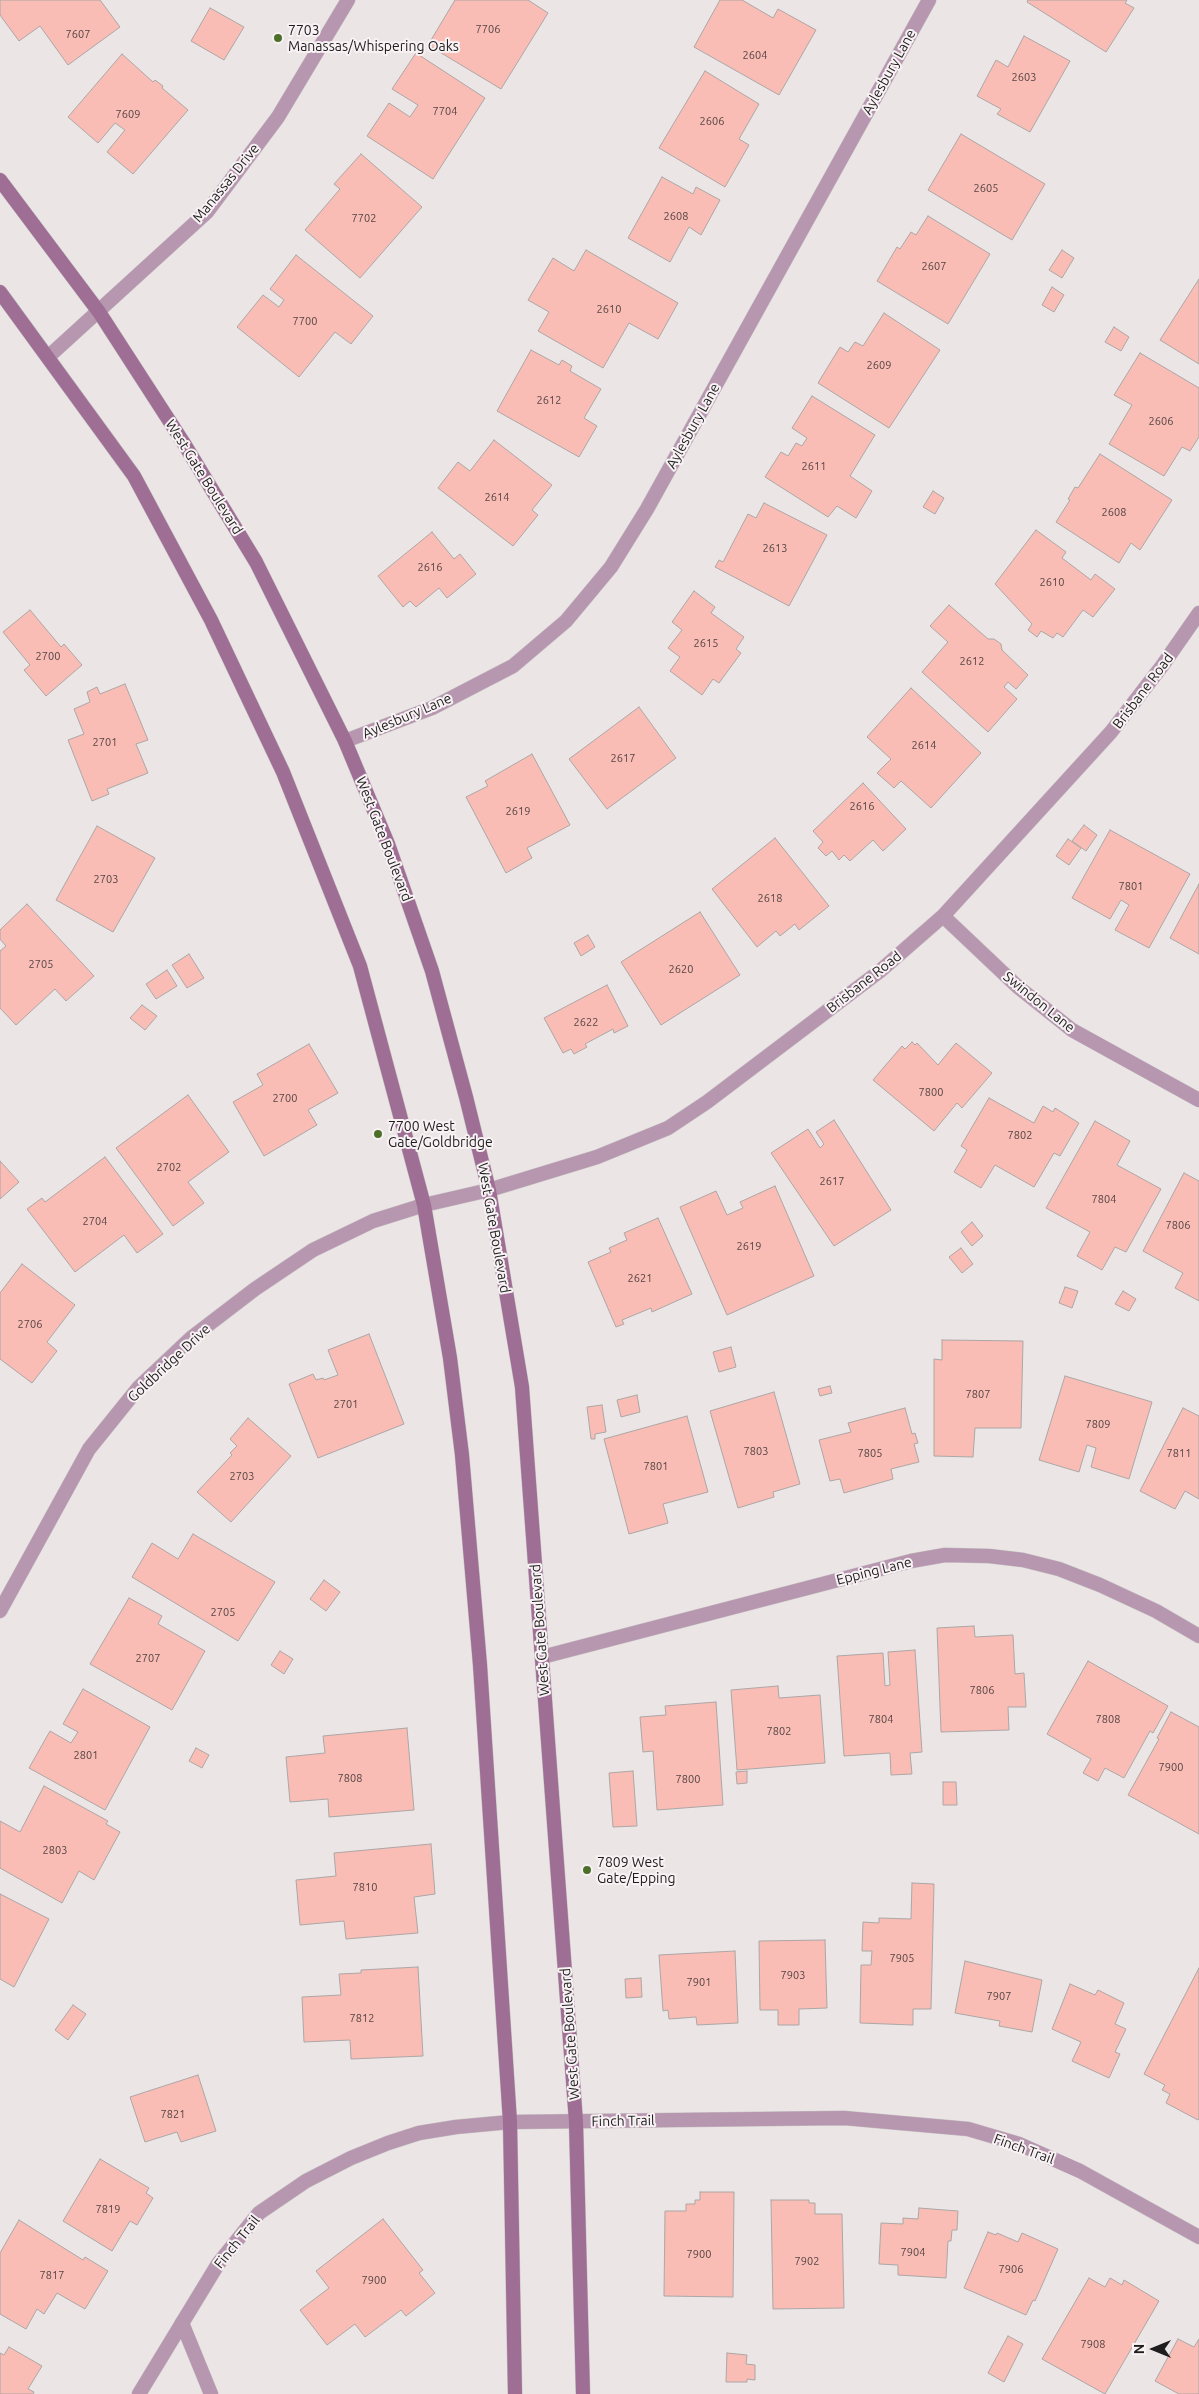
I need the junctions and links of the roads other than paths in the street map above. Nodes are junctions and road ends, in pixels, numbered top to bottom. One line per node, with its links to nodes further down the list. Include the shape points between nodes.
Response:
1 (348, 0): 5 (street, Manassas Drive, via 278,117 207,212)
2 (928, 0): 8 (street, Aylesbury Lane, via 652,501 611,567 566,621 513,666 432,708)
3 (0, 180): 5 (main road, West Gate Boulevard)
4 (0, 292): 6 (main road)
5 (99, 312): 6 (street, Manassas Drive); 8 (main road, West Gate Boulevard, via 256,562)
6 (48, 357): 12 (main road, via 134,476 211,620 283,772 360,966)
7 (1199, 614): 9 (street, Brisbane Road, via 1111,732)
8 (345, 741): 11 (main road, West Gate Boulevard, via 388,844 432,971)
9 (943, 916): 10 (street, Swindon Lane, via 1018,987 1072,1030); 11 (street, Brisbane Road, via 880,971 752,1069 668,1128 597,1157)
10 (1199, 1100)
11 (489, 1190): 12 (street, Brisbane Road); 15 (main road, West Gate Boulevard, via 522,1387)
12 (424, 1206): 13 (street, Goldbridge Drive, via 373,1221 313,1250 191,1338 145,1381 88,1449); 16 (main road, via 447,1338 462,1455 480,1665)
13 (0, 1611)
14 (1199, 1636): 15 (street, Epping Lane, via 1116,1592 1059,1569 1023,1560 945,1555 911,1561)
15 (542, 1657): 17 (main road, West Gate Boulevard)
16 (510, 2122): 17 (street, Finch Trail); 19 (street, Finch Trail, via 456,2127 412,2136 352,2158 306,2181 259,2213 218,2264); 22 (main road)
17 (576, 2122): 18 (street, Finch Trail, via 844,2118 968,2130 1019,2144 1080,2171); 23 (main road, West Gate Boulevard)
18 (1199, 2237)
19 (182, 2322): 20 (street, Finch Trail); 21 (street)
20 (139, 2394)
21 (211, 2394)
22 (515, 2394)
23 (583, 2394)

